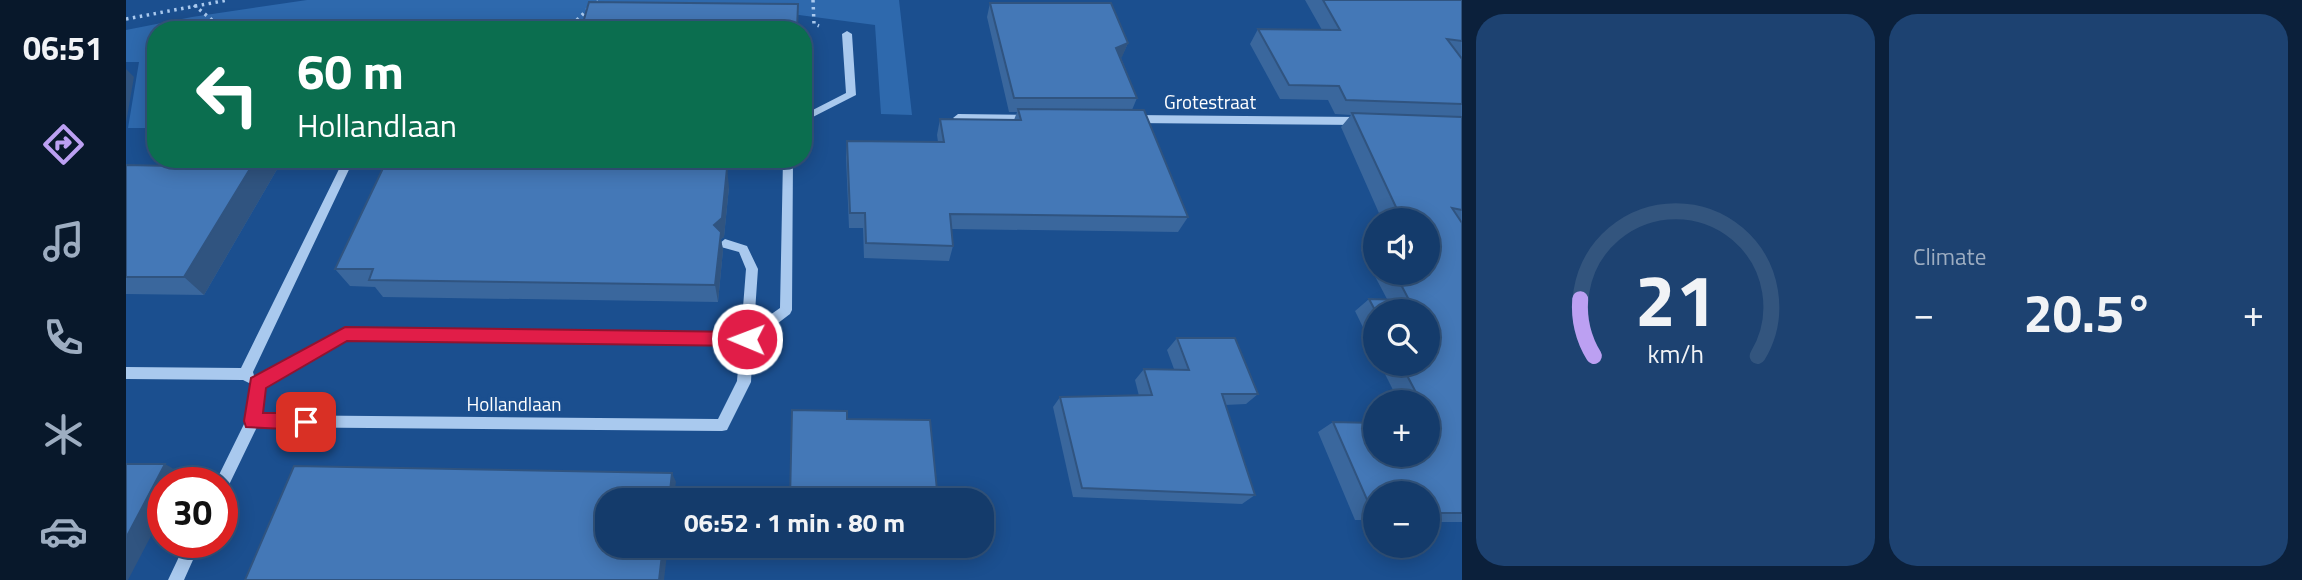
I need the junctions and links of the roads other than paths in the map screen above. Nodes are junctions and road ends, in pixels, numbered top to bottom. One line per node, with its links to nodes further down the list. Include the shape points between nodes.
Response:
1 (846, 34): 2 (street, via 850,95)
2 (812, 114)
3 (958, 118): 4 (street)
4 (1041, 119)
5 (1124, 119): 6 (street, Grotestraat)
6 (1373, 121)
7 (345, 168): 12 (street)
8 (788, 168): 10 (street, via 786,310)
9 (725, 244): 10 (street, Hollandlaan, via 743,249 752,269)
10 (747, 339): 13 (street, via 345,334); 14 (street, Hollandlaan, via 744,382 722,425)
11 (126, 373): 12 (street)
12 (245, 374): 13 (street)
13 (258, 384): 14 (street)
14 (253, 421): 15 (street)
15 (230, 467)
16 (186, 558): 17 (street)
17 (176, 580)

